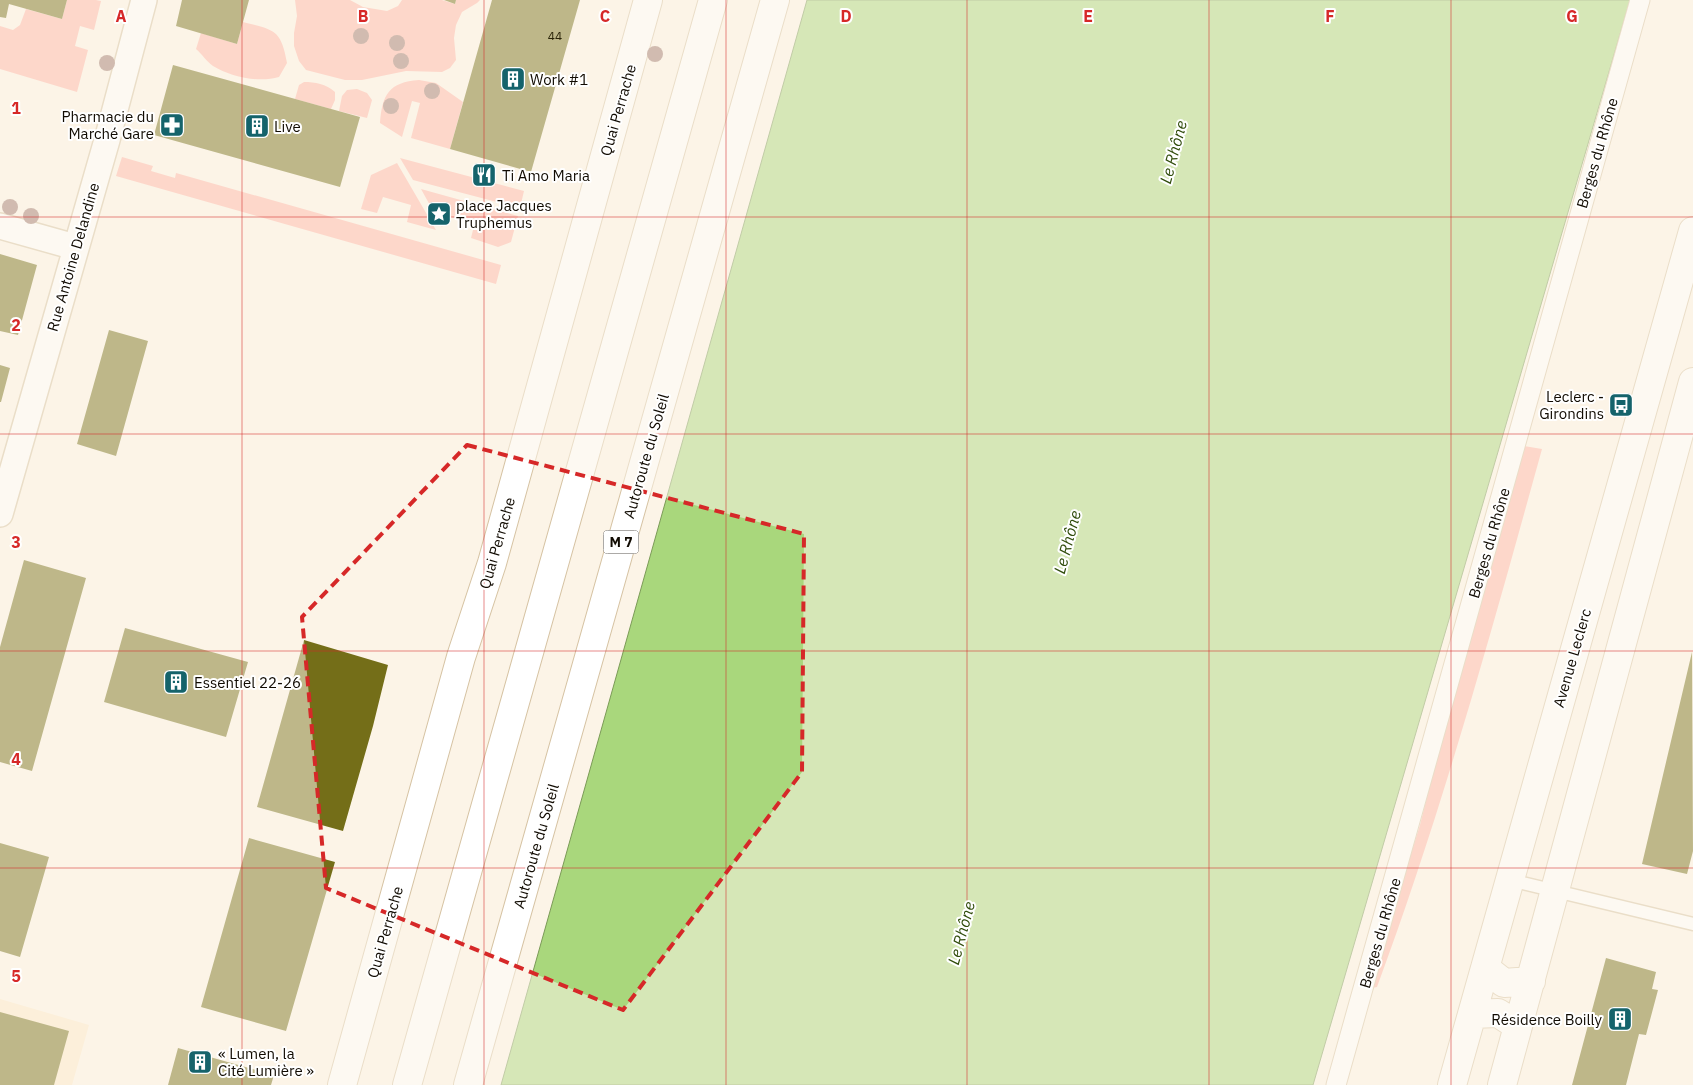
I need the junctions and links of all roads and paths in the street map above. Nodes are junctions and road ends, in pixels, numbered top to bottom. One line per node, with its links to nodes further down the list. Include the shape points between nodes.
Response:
1 (144, 0): 8 (street, Rue Antoine Delandine)
2 (648, 0): 19 (main road, Quai Perrache)
3 (713, 0): 20 (main road)
4 (775, 0): 21 (main road, Autoroute du Soleil / M 7)
5 (1640, 0): 22 (street, Berges du Rhône)
6 (0, 226): 8 (street)
7 (1693, 231): 9 (main road, Avenue Leclerc)
8 (75, 247): 11 (street, Rue Antoine Delandine)
9 (1688, 268): 12 (main road, Avenue Leclerc)
10 (1693, 382): 13 (main road)
11 (0, 514)
12 (1510, 880): 13 (lane); 15 (main road, Avenue Leclerc)
13 (1554, 890): 14 (lane); 16 (main road)
14 (1693, 924)
15 (1486, 968): 16 (main road, via 1504,983); 17 (main road, Avenue Leclerc)
16 (1530, 981): 18 (main road)
17 (1472, 1014): 18 (main road, via 1498,1013); 23 (main road, Avenue Leclerc)
18 (1518, 1026): 24 (main road)
19 (342, 1085)
20 (407, 1085)
21 (468, 1085)
22 (1336, 1085)
23 (1452, 1085)
24 (1502, 1085)

